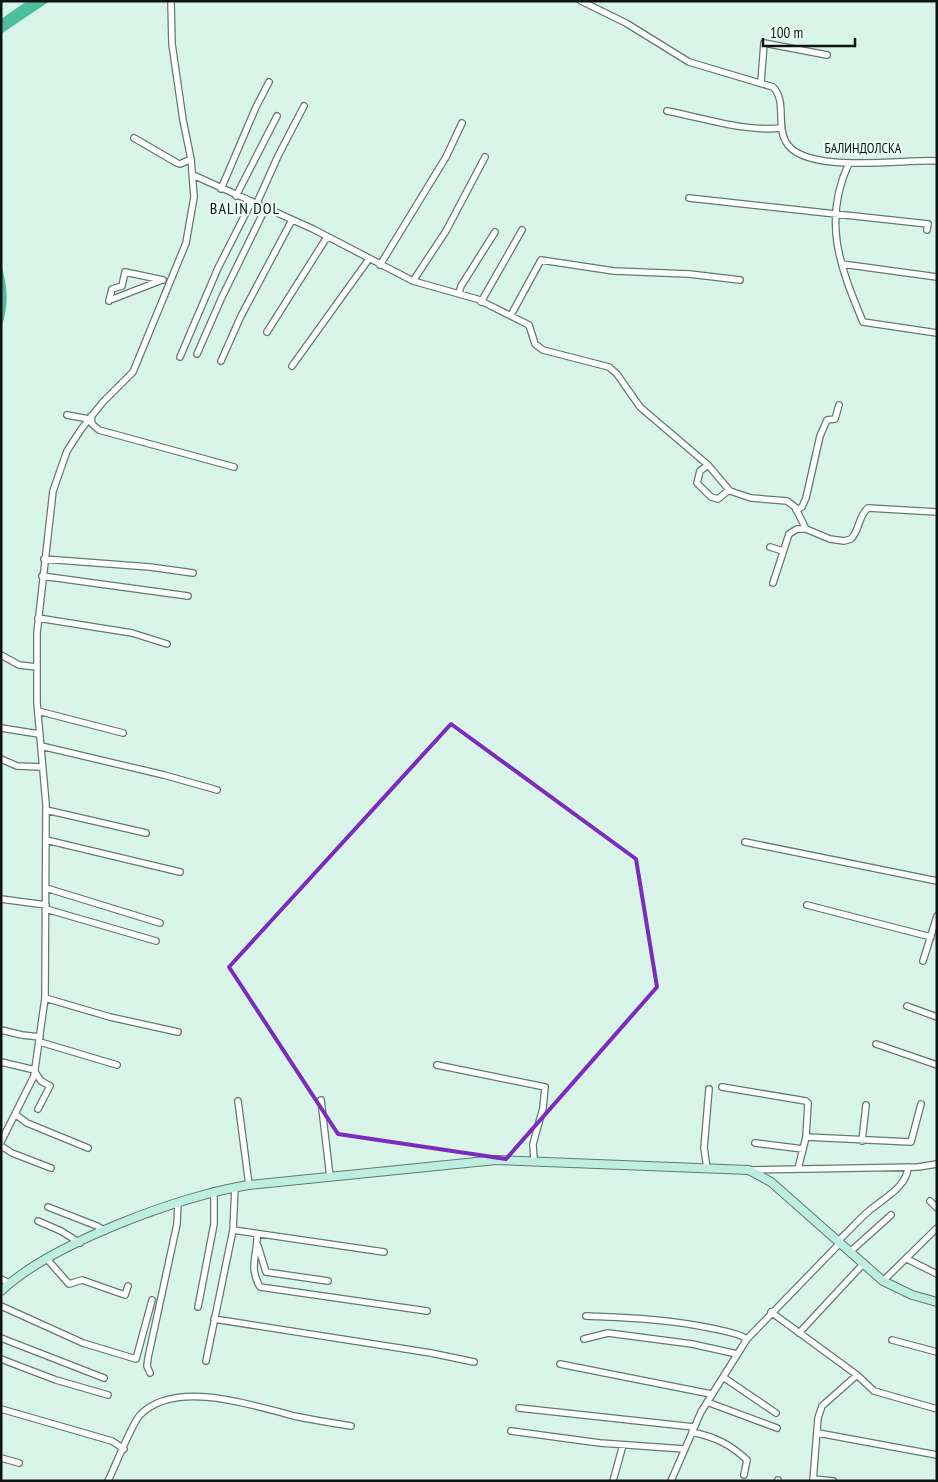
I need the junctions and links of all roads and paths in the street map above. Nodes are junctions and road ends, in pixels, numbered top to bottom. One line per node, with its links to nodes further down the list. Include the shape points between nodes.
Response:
1 (171, 1): 13 (street, via 172,44)
2 (581, 1): 5 (street, БАЛИНДОЛСКА, via 626,23 690,62 723,74)
3 (827, 55): 5 (street, via 764,43)
4 (269, 82): 17 (street)
5 (761, 82): 10 (street, БАЛИНДОЛСКА, via 778,93)
6 (304, 106): 20 (street)
7 (667, 111): 10 (street, via 767,130)
8 (277, 116): 18 (street)
9 (462, 123): 30 (street, via 446,157)
10 (782, 128): 15 (street, БАЛИНДОЛСКА, via 786,143 794,152 818,160)
11 (134, 138): 13 (street, via 176,163)
12 (485, 158): 35 (street, via 446,231)
13 (191, 159): 16 (street)
14 (937, 161): 15 (street, БАЛИНДОЛСКА)
15 (849, 163): 22 (street, via 836,204)
16 (193, 175): 17 (street); 31 (street, via 194,197 186,243)
17 (221, 190): 18 (street)
18 (236, 196): 20 (street)
19 (689, 198): 22 (street)
20 (254, 204): 21 (street); 42 (street, via 214,276)
21 (266, 209): 23 (street); 41 (street)
22 (836, 215): 25 (street, via 928,224); 29 (street, via 834,236)
23 (292, 220): 27 (street); 43 (street)
24 (522, 230): 37 (street)
25 (927, 230)
26 (495, 232): 36 (street)
27 (327, 237): 28 (street); 39 (street)
28 (369, 259): 30 (street); 44 (street)
29 (842, 264): 32 (street); 40 (street, via 863,322)
30 (380, 265): 35 (street)
31 (175, 270): 33 (street); 47 (street, via 133,372)
32 (937, 277)
33 (163, 280): 33 (street, via 111,300 112,289 122,286 124,272)
34 (740, 280): 38 (street, via 614,271 541,260)
35 (413, 281): 36 (street)
36 (459, 293): 37 (street)
37 (481, 302): 38 (street)
38 (511, 315): 48 (street, via 528,326 535,344 543,350 597,362 614,370 640,407)
39 (267, 332)
40 (937, 332)
41 (197, 354)
42 (180, 357)
43 (221, 361)
44 (292, 366)
45 (839, 405): 51 (street, via 835,419 827,420 820,436 808,491 802,507)
46 (67, 414): 47 (street)
47 (90, 418): 49 (street, via 99,430); 56 (street, via 60,467 53,491)
48 (708, 464): 50 (street); 50 (street, via 700,471 697,483 710,497 718,499)
49 (234, 467)
50 (729, 490): 51 (street, via 751,498 783,500)
51 (796, 510): 53 (street)
52 (937, 512): 53 (street, via 868,508 858,531 848,540)
53 (806, 530): 55 (street, via 789,534)
54 (770, 547): 55 (street)
55 (783, 551): 59 (street)
56 (44, 559): 57 (street); 58 (street)
57 (193, 573)
58 (42, 576): 60 (street); 61 (street)
59 (773, 583)
60 (188, 596)
61 (38, 618): 62 (street, via 132,633); 64 (street)
62 (167, 644)
63 (1, 655): 64 (street, via 19,665)
64 (37, 667): 65 (street)
65 (38, 711): 67 (street); 68 (street)
66 (1, 728): 68 (street)
67 (122, 733)
68 (39, 734): 69 (street)
69 (41, 746): 71 (street); 72 (street)
70 (1, 759): 71 (street, via 18,766)
71 (42, 767): 73 (street)
72 (217, 790)
73 (46, 810): 74 (street); 75 (street)
74 (146, 833)
75 (46, 840): 77 (street); 79 (street)
76 (745, 842): 78 (street)
77 (180, 872)
78 (937, 881)
79 (46, 888): 82 (street); 84 (street)
80 (1, 899): 82 (street)
81 (807, 905): 85 (street)
82 (46, 907): 86 (street); 88 (street)
83 (937, 916): 85 (street)
84 (160, 923)
85 (931, 937): 87 (street)
86 (156, 941)
87 (923, 961)
88 (45, 998): 92 (street); 93 (street)
89 (907, 1006): 90 (street)
90 (937, 1017)
91 (1, 1030): 93 (street)
92 (178, 1032)
93 (40, 1039): 96 (street); 99 (street)
94 (876, 1044): 98 (street)
95 (1, 1062): 99 (street)
96 (117, 1065)
97 (437, 1065): 115 (street, via 545,1088 533,1144)
98 (937, 1066)
99 (35, 1071): 106 (street, via 50,1086); 107 (street)
100 (722, 1087): 108 (street, via 803,1099 808,1103)
101 (709, 1089): 119 (street, via 704,1148)
102 (321, 1100): 122 (street)
103 (238, 1101): 123 (street)
104 (921, 1104): 109 (street, via 911,1142)
105 (866, 1105): 109 (street)
106 (38, 1109)
107 (15, 1114): 110 (street); 113 (street, via 27,1123)
108 (806, 1137): 109 (street); 114 (street)
109 (862, 1141)
110 (1, 1142)
111 (755, 1142): 114 (street)
112 (1, 1146): 118 (street)
113 (88, 1148)
114 (804, 1150): 120 (street)
115 (534, 1161): 119 (main road); 122 (main road, via 496,1160)
116 (937, 1164): 117 (street)
117 (908, 1167): 120 (street); 136 (street, via 906,1177 897,1188 871,1209)
118 (51, 1168)
119 (707, 1168): 121 (main road)
120 (798, 1169): 121 (street)
121 (749, 1170): 136 (main road, via 772,1182)
122 (330, 1177): 123 (main road)
123 (249, 1185): 124 (main road)
124 (235, 1187): 125 (main road); 133 (street)
125 (214, 1191): 127 (main road); 154 (street, via 214,1224)
126 (930, 1201): 129 (street)
127 (178, 1202): 134 (main road); 170 (street, via 177,1224 148,1358)
128 (48, 1207): 134 (street)
129 (937, 1208)
130 (892, 1215): 139 (street)
131 (38, 1221): 137 (street)
132 (937, 1228): 142 (street)
133 (233, 1230): 135 (street); 158 (street)
134 (105, 1231): 137 (main road)
135 (257, 1234): 138 (street); 140 (street)
136 (841, 1241): 139 (main road); 156 (street)
137 (80, 1243): 141 (main road)
138 (258, 1246): 147 (street, via 266,1272); 155 (street, via 253,1264 260,1287)
139 (851, 1251): 143 (main road)
140 (384, 1252)
141 (47, 1259): 148 (main road); 149 (street, via 69,1284 82,1280 124,1295)
142 (908, 1259): 144 (street); 146 (street)
143 (864, 1263): 146 (main road); 159 (street)
144 (937, 1274)
145 (1, 1279): 148 (street)
146 (883, 1280): 152 (main road, via 912,1295)
147 (328, 1281)
148 (9, 1283): 150 (main road)
149 (128, 1286)
150 (1, 1291)
151 (152, 1300): 153 (street, via 136,1359 83,1343)
152 (937, 1302)
153 (1, 1306)
154 (198, 1307)
155 (427, 1311)
156 (772, 1312): 159 (street); 162 (street)
157 (586, 1316): 162 (street, via 686,1323)
158 (214, 1319): 167 (street); 168 (street)
159 (799, 1333): 171 (street)
160 (1, 1338): 173 (street)
161 (584, 1339): 165 (street, via 608,1333 692,1344)
162 (747, 1339): 165 (street)
163 (892, 1340): 164 (street)
164 (937, 1352)
165 (737, 1354): 172 (street)
166 (1, 1359): 175 (street)
167 (206, 1361)
168 (474, 1362)
169 (560, 1364): 174 (street)
170 (150, 1373)
171 (857, 1375): 179 (street, via 879,1393); 185 (street, via 822,1406)
172 (722, 1376): 174 (street); 180 (street)
173 (104, 1378)
174 (711, 1394): 176 (street)
175 (108, 1395)
176 (707, 1402): 182 (street); 183 (street)
177 (519, 1408): 183 (street)
178 (1, 1409): 187 (street, via 112,1441)
179 (937, 1409)
180 (776, 1413)
181 (351, 1426): 187 (street, via 253,1404 209,1398 173,1398 153,1406 138,1417)
182 (777, 1428)
183 (693, 1430): 188 (street); 192 (street, via 716,1437 747,1460)
184 (511, 1431): 186 (street)
185 (818, 1433): 189 (street); 193 (street)
186 (623, 1445): 188 (street); 195 (street)
187 (124, 1449): 194 (street)
188 (684, 1450): 196 (street)
189 (937, 1455)
190 (1, 1458): 191 (street)
191 (19, 1463)
192 (744, 1475)
193 (813, 1480): 197 (street)
194 (108, 1481)
195 (613, 1481)
196 (671, 1481)
197 (833, 1481)

